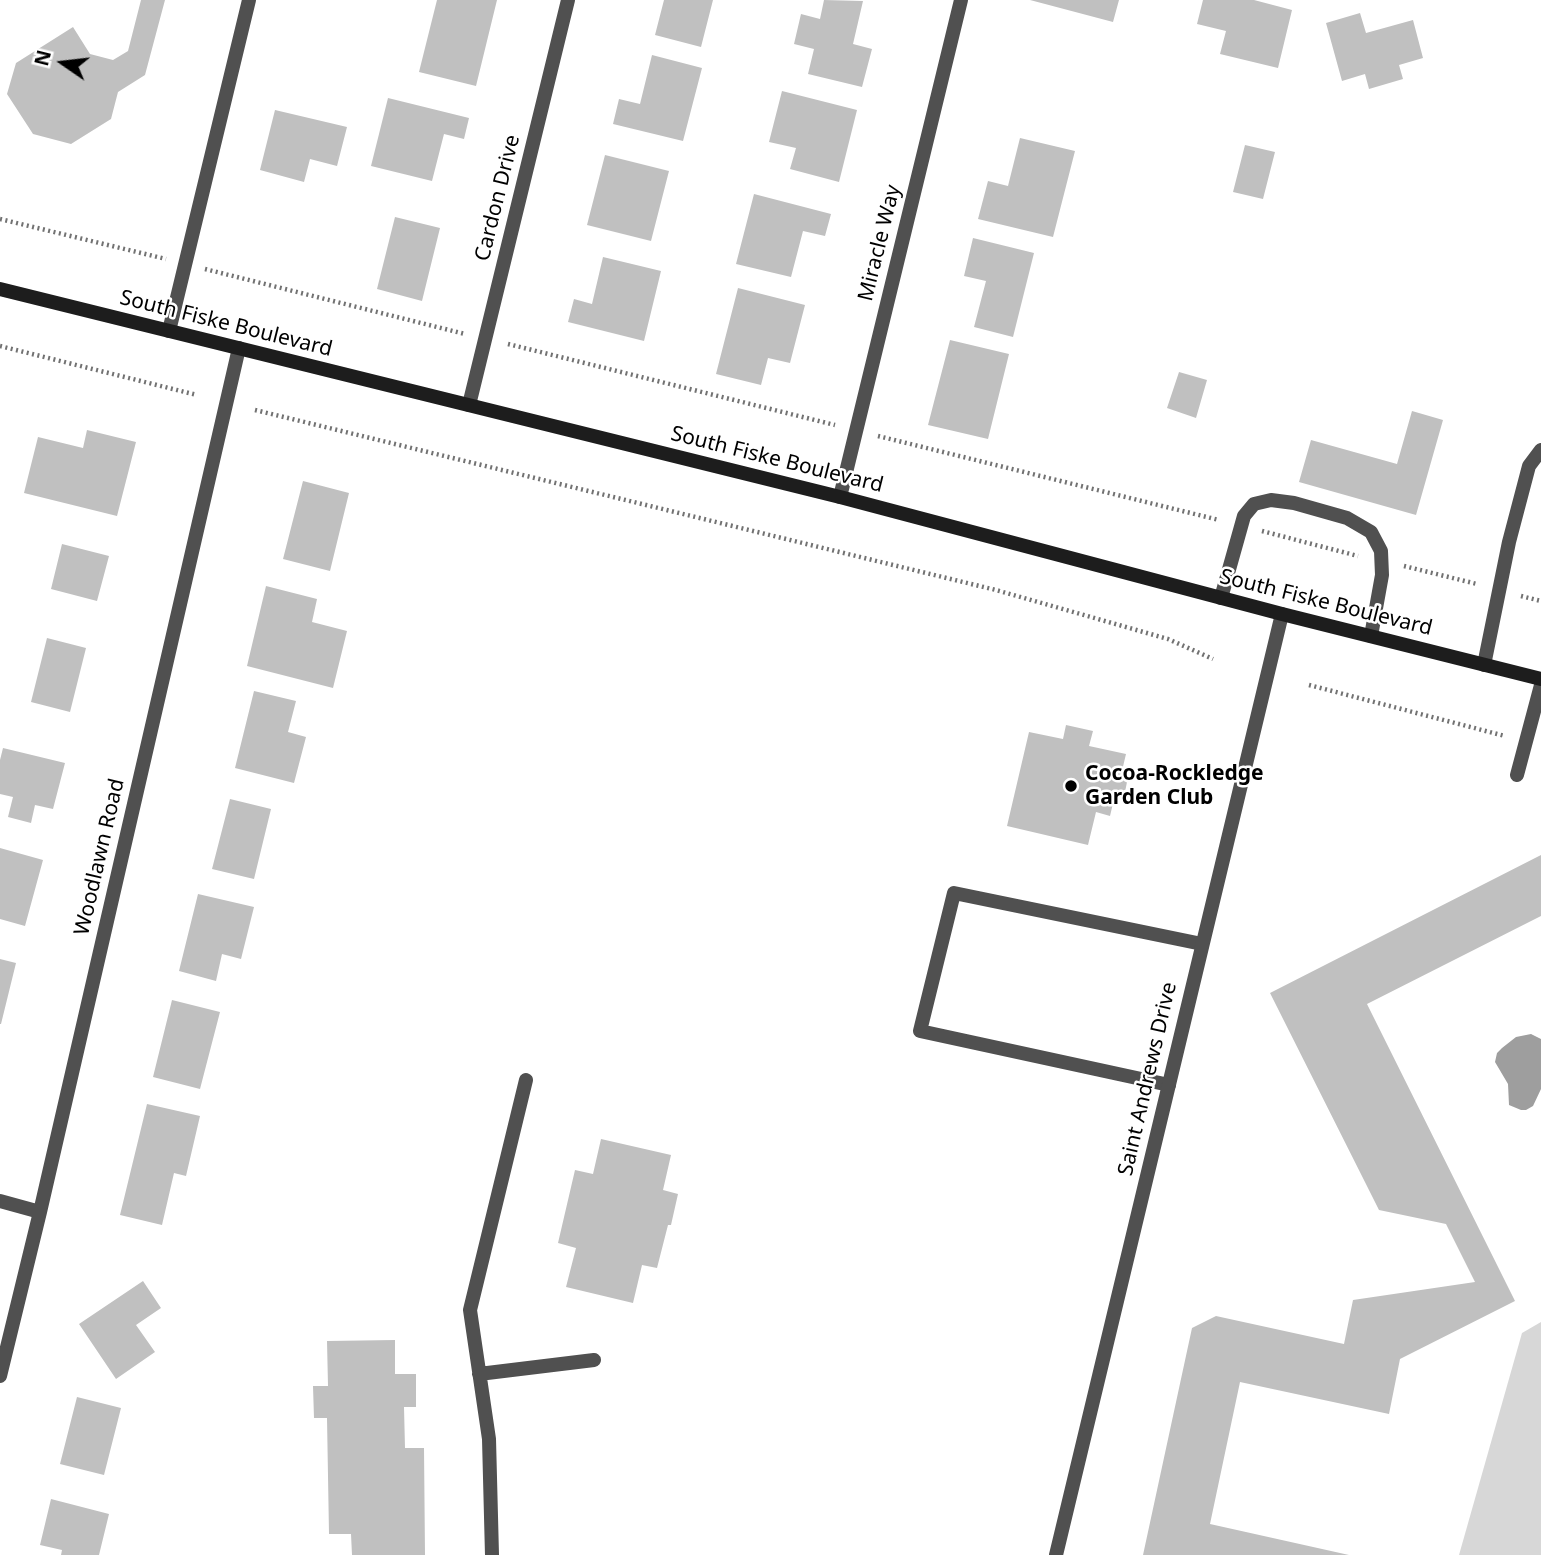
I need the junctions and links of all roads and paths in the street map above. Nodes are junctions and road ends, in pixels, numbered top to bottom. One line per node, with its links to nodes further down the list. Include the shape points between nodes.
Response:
1 (249, 0): 5 (street)
2 (568, 0): 8 (street, Cardon Drive)
3 (961, 0): 14 (street, Miracle Way)
4 (0, 219): 5 (path)
5 (186, 264): 7 (street); 8 (path)
6 (0, 289): 7 (main road, South Fiske Boulevard)
7 (169, 331): 10 (main road, South Fiske Boulevard)
8 (485, 338): 12 (street, Cardon Drive); 14 (path)
9 (0, 346): 11 (path)
10 (239, 348): 12 (main road, South Fiske Boulevard); 36 (street, Woodlawn Road)
11 (197, 395)
12 (469, 405): 17 (main road, South Fiske Boulevard)
13 (255, 410): 25 (path, via 996,590 1168,639)
14 (856, 430): 16 (path); 17 (street, Miracle Way)
15 (1541, 450): 26 (street, via 1529,466)
16 (1101, 490)
17 (840, 497): 21 (main road, South Fiske Boulevard)
18 (1396, 564): 19 (path)
19 (1482, 585)
20 (1517, 595): 22 (path)
21 (1221, 597): 23 (main road, South Fiske Boulevard); 24 (street, via 1244,516 1254,504 1270,500 1294,503 1347,518 1371,533 1381,551 1382,575)
22 (1541, 601)
23 (1282, 614): 24 (main road, South Fiske Boulevard); 32 (street, Saint Andrews Drive)
24 (1371, 636): 26 (main road, South Fiske Boulevard)
25 (1213, 659)
26 (1484, 664): 27 (main road, South Fiske Boulevard)
27 (1541, 679)
28 (1309, 685): 30 (path)
29 (1541, 685): 31 (street)
30 (1510, 737)
31 (1517, 775)
32 (1202, 944): 34 (street, Saint Andrews Drive); 34 (street, via 954,894 920,1031)
33 (526, 1080): 38 (street, via 470,1310)
34 (1169, 1085): 41 (street, Saint Andrews Drive)
35 (0, 1201): 36 (street)
36 (40, 1212): 39 (street, Woodlawn Road)
37 (594, 1360): 38 (street)
38 (479, 1374): 40 (street, via 489,1439)
39 (0, 1376)
40 (492, 1555)
41 (1056, 1555)

